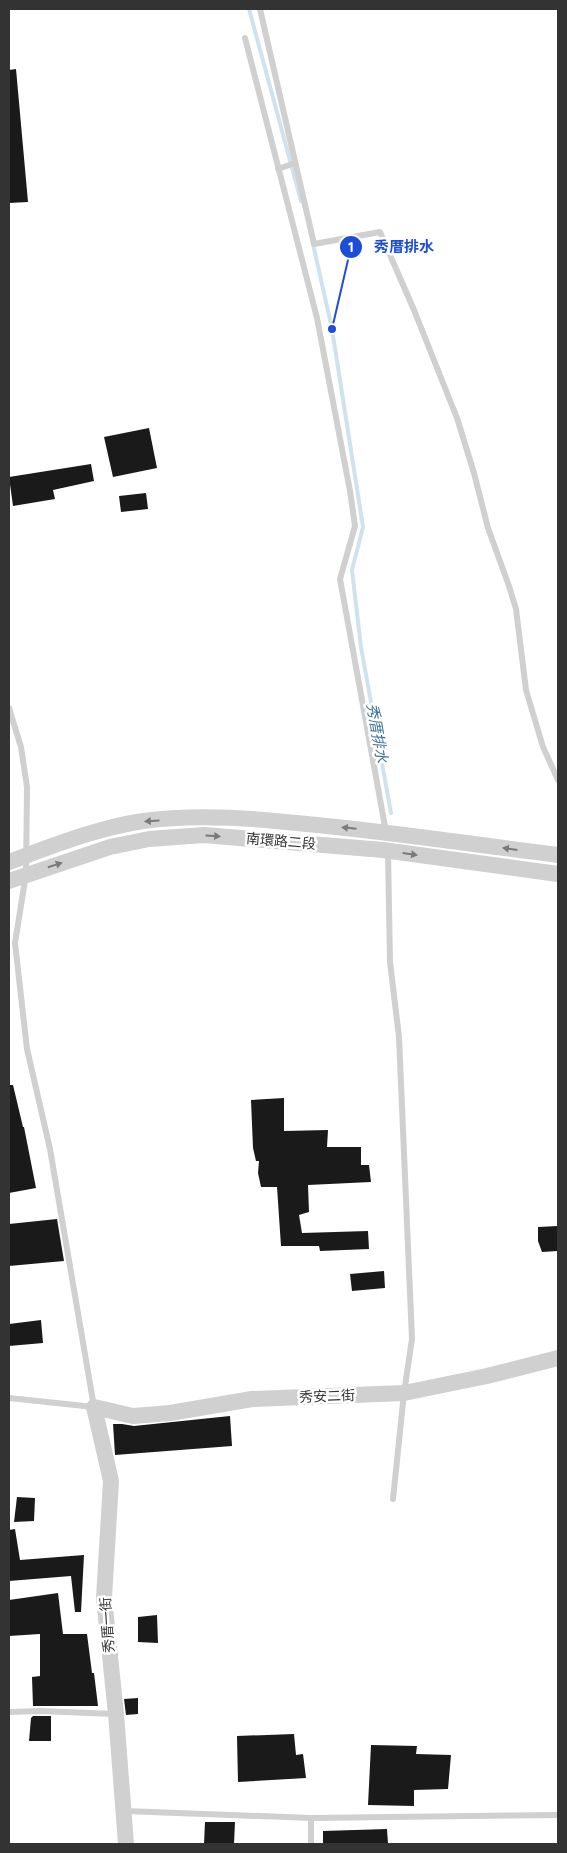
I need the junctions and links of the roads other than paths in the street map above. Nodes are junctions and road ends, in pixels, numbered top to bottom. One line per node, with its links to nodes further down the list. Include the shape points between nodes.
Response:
1 (260, 9): 3 (lane)
2 (245, 38): 4 (lane)
3 (295, 163): 4 (lane); 6 (lane, via 314,244 380,232 414,310 457,418 488,528 510,586 526,690 543,747)
4 (278, 169): 7 (lane, via 317,318 350,491 355,526 340,579)
5 (9, 708): 9 (lane, via 22,746 27,787)
6 (558, 780)
7 (386, 832): 8 (lane); 9 (street, 南環路二段, one-way to 9, via 210,818 153,821 100,830); 10 (street, 南環路二段, one-way to 7)
8 (388, 851): 12 (street, 南環路二段, one-way to 8, via 110,846 204,835); 13 (street, 南環路二段, one-way to 13); 16 (lane, via 390,962 399,1037 412,1340)
9 (28, 855): 11 (street, 南環路二段); 12 (lane)
10 (558, 856)
11 (9, 862)
12 (26, 874): 14 (street, 南環路二段); 18 (lane, via 15,943 27,1048 50,1149)
13 (558, 874)
14 (9, 881)
15 (558, 1358): 16 (street, 秀安二街)
16 (404, 1393): 18 (street, 秀安二街, via 252,1399 133,1416); 19 (lane)
17 (9, 1398): 18 (lane)
18 (94, 1407): 21 (street, 秀厝一街, via 111,1481 104,1598)
19 (393, 1499)
20 (9, 1712): 21 (lane)
21 (116, 1714): 22 (street, 秀厝一街)
22 (123, 1811): 24 (lane); 25 (street, 秀厝一街)
23 (558, 1815): 24 (lane)
24 (311, 1818): 26 (lane)
25 (126, 1844)
26 (311, 1844)

